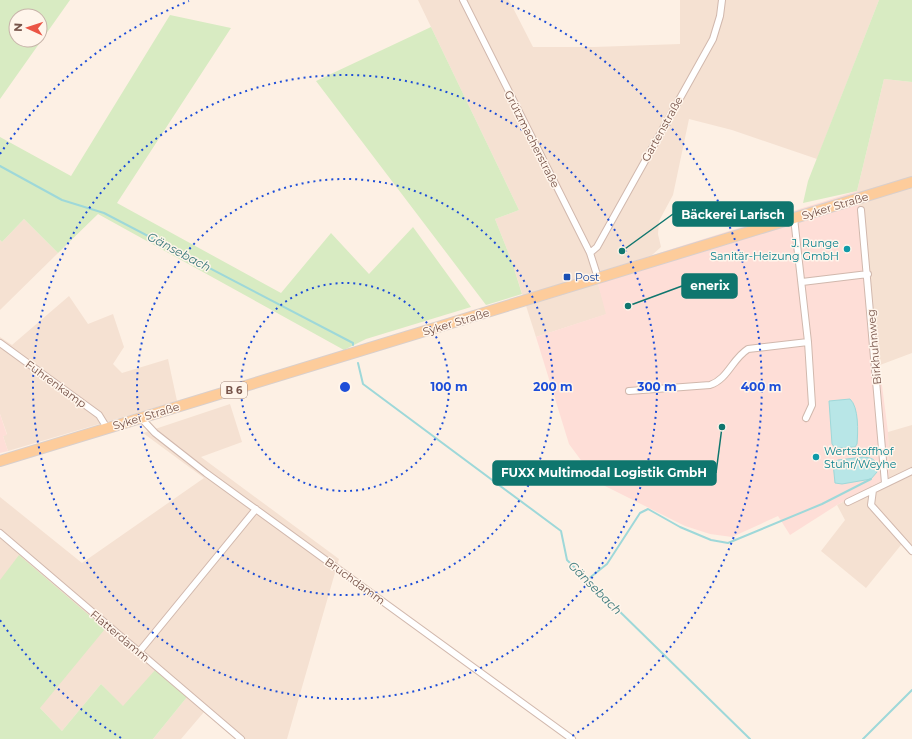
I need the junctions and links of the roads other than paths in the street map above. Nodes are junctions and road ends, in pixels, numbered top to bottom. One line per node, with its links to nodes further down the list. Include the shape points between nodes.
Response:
1 (463, 0): 6 (street, Grützmacherstraße)
2 (722, 0): 6 (street, Gartenstraße, via 713,39 597,247)
3 (912, 182): 5 (main road, Syker Straße / B 6)
4 (861, 210): 7 (street, Birkhuhnweg)
5 (794, 218): 8 (main road, Syker Straße / B 6); 9 (street)
6 (590, 253): 8 (street, Grützmacherstraße)
7 (868, 274): 9 (street); 18 (street, Birkhuhnweg)
8 (598, 278): 13 (main road, Syker Straße / B 6)
9 (802, 282): 10 (street)
10 (808, 342): 12 (street, via 748,349 724,377 710,385); 14 (street, via 812,404)
11 (0, 343): 15 (street, Fuhrenkamp, via 99,415)
12 (629, 391)
13 (141, 418): 15 (main road, Syker Straße / B 6); 21 (street, Bruchdamm, via 155,433)
14 (806, 418)
15 (106, 428): 16 (main road, Syker Straße / B 6)
16 (0, 461)
17 (912, 471): 18 (street)
18 (885, 483): 19 (street)
19 (873, 490): 20 (street); 23 (street, via 871,505)
20 (848, 502)
21 (256, 509): 24 (street); 26 (street, Bruchdamm)
22 (0, 533): 24 (street, Flatterdamm)
23 (912, 551)
24 (139, 652): 25 (street, Flatterdamm)
25 (241, 739)
26 (572, 739)

